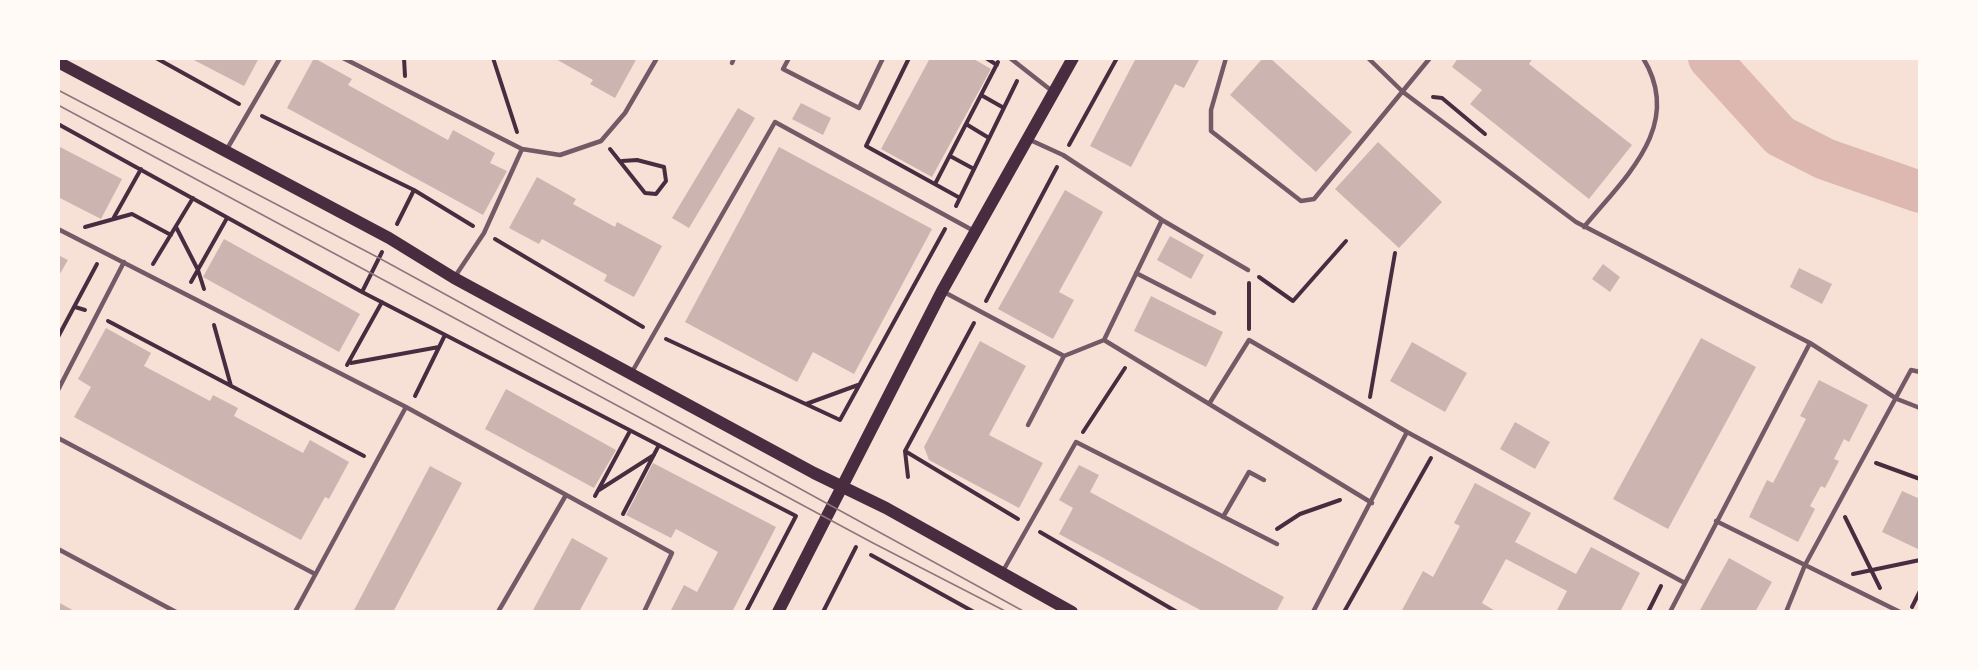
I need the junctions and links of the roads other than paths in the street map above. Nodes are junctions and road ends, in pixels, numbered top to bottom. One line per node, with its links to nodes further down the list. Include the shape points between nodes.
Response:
1 (280, 58): 17 (lane)
2 (343, 58): 16 (lane)
3 (657, 58): 16 (lane, via 625,113 601,141 560,155)
4 (789, 58): 5 (lane, via 783,69 859,108)
5 (883, 58)
6 (1010, 58): 13 (lane)
7 (1073, 58): 13 (main road)
8 (1226, 58): 14 (lane, via 1211,110 1211,131 1300,201 1314,199)
9 (1368, 58): 14 (lane)
10 (1430, 58): 14 (lane)
11 (1643, 58): 19 (lane, via 1658,101 1657,123 1641,159)
12 (58, 62): 17 (main road)
13 (1054, 92): 15 (main road)
14 (1403, 92): 19 (lane)
15 (1028, 139): 18 (lane, via 1063,156); 21 (main road)
16 (522, 149): 25 (lane, via 484,233)
17 (225, 152): 25 (main road, via 389,238)
18 (1162, 220): 23 (lane); 24 (lane)
19 (1584, 227): 29 (lane)
20 (58, 229): 22 (lane)
21 (975, 232): 26 (main road); 32 (lane, via 775,122)
22 (124, 262): 33 (lane); 36 (lane)
23 (1248, 270)
24 (1136, 273): 27 (lane); 28 (lane)
25 (454, 278): 32 (main road)
26 (942, 291): 30 (lane); 42 (main road)
27 (1214, 313)
28 (1104, 340): 30 (lane); 35 (lane)
29 (1810, 343): 34 (lane); 46 (lane)
30 (1064, 356): 38 (lane)
31 (1920, 372): 34 (lane, via 1911,370)
32 (631, 374): 42 (main road)
33 (58, 390)
34 (1897, 399): 37 (lane); 49 (lane)
35 (1209, 404): 39 (lane, via 1249,340); 44 (lane)
36 (407, 408): 43 (lane); 50 (lane)
37 (1920, 408)
38 (1028, 425)
39 (1407, 432): 44 (lane); 52 (lane)
40 (58, 438): 50 (lane)
41 (1264, 480): 45 (lane, via 1249,472)
42 (842, 485): 51 (main road); 57 (main road)
43 (566, 495): 55 (lane); 56 (lane, via 672,553)
44 (1372, 503): 59 (lane)
45 (1223, 517): 47 (lane); 51 (lane, via 1076,442)
46 (1716, 521): 49 (lane); 52 (lane)
47 (1276, 544)
48 (58, 549): 53 (lane)
49 (1805, 565): 61 (lane); 62 (lane)
50 (315, 574): 54 (lane)
51 (1002, 574): 58 (main road)
52 (1683, 582): 60 (lane)
53 (176, 612)
54 (294, 612)
55 (498, 612)
56 (644, 612)
57 (778, 612)
58 (1072, 612)
59 (1313, 612)
60 (1670, 612)
61 (1786, 612)
62 (1900, 612)

